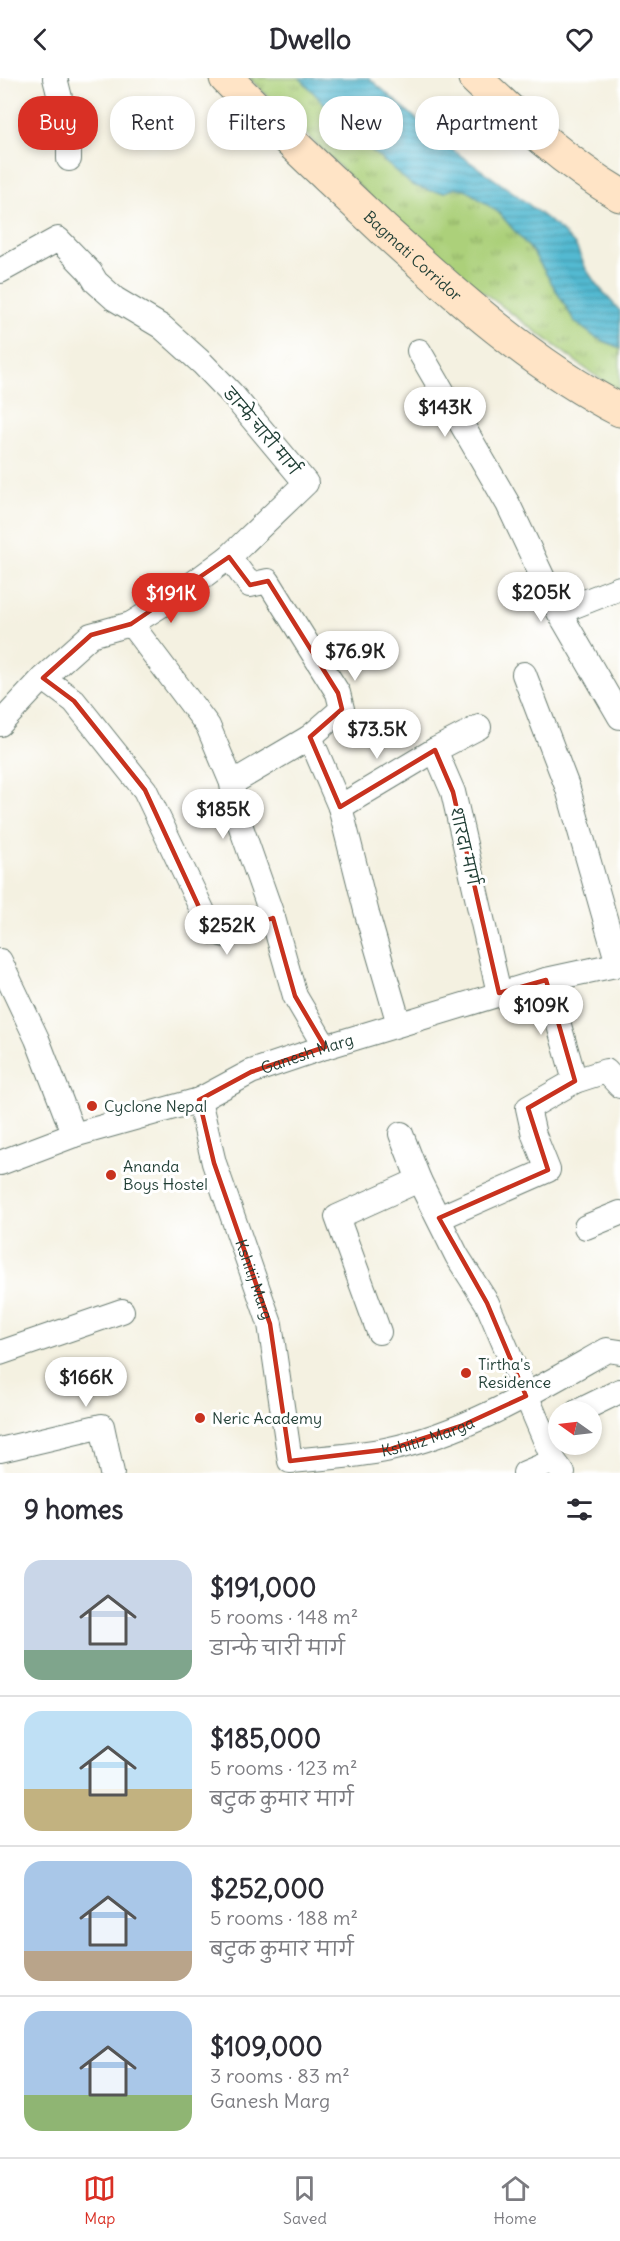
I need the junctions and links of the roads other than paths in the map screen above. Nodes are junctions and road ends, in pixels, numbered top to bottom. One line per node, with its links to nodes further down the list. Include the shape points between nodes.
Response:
1 (55, 78): 4 (street, via 69,135)
2 (226, 78): 8 (main road, Bagmati Corridor, via 345,194 467,304 564,376)
3 (475, 78): 5 (main road, via 523,125 576,167)
4 (69, 159)
5 (620, 195)
6 (0, 272): 9 (street, डान्फे चारी मार्ग, via 58,239 115,299 162,327 202,363 306,483)
7 (419, 351): 11 (street, via 508,504)
8 (620, 410)
9 (229, 557): 12 (street, डान्फे चारी मार्ग); 18 (street, via 250,585 268,581 338,693 342,709)
10 (620, 588): 11 (street)
11 (559, 612): 15 (street)
12 (131, 624): 14 (street, डान्फे चारी मार्ग, via 91,635); 20 (street, via 208,726)
13 (524, 674): 24 (street, via 568,789)
14 (43, 678): 16 (street, डान्फे चारी मार्ग); 22 (street, via 74,701 145,790 210,931 225,935)
15 (620, 717)
16 (0, 724)
17 (478, 727): 19 (street)
18 (310, 737): 20 (street); 21 (street)
19 (435, 750): 21 (street); 26 (street, शारदा मार्ग, via 453,792)
20 (232, 783): 22 (street, via 235,810)
21 (340, 807): 27 (street)
22 (273, 918): 28 (street, via 295,996)
23 (0, 961): 33 (street, via 37,1039)
24 (619, 964): 25 (street, Ganesh Marg)
25 (546, 980): 26 (street, Ganesh Marg); 29 (street)
26 (499, 993): 27 (street, Ganesh Marg)
27 (399, 1024): 28 (street, Ganesh Marg)
28 (325, 1047): 31 (street, Ganesh Marg, via 250,1072)
29 (575, 1081): 30 (street, via 606,1071); 37 (street, via 528,1108 548,1170)
30 (620, 1086)
31 (199, 1100): 33 (street, Ganesh Marg); 48 (street, Kshitij Marg, via 214,1163 270,1324)
32 (401, 1134): 35 (street)
33 (74, 1135): 34 (street, Ganesh Marg)
34 (0, 1163)
35 (419, 1180): 37 (street); 40 (street, via 337,1217)
36 (620, 1213): 38 (street)
37 (439, 1218): 44 (street, via 487,1302)
38 (586, 1227)
39 (122, 1311): 42 (street)
40 (380, 1332)
41 (613, 1351): 44 (street, Kshitiz Marga)
42 (0, 1353)
43 (620, 1391): 45 (street)
44 (526, 1396): 46 (street); 48 (street, Kshitiz Marga, via 460,1426 391,1449)
45 (600, 1401)
46 (548, 1424)
47 (0, 1450): 50 (street, via 102,1426)
48 (290, 1461)
49 (559, 1467): 51 (street)
50 (112, 1473)
51 (525, 1473)

